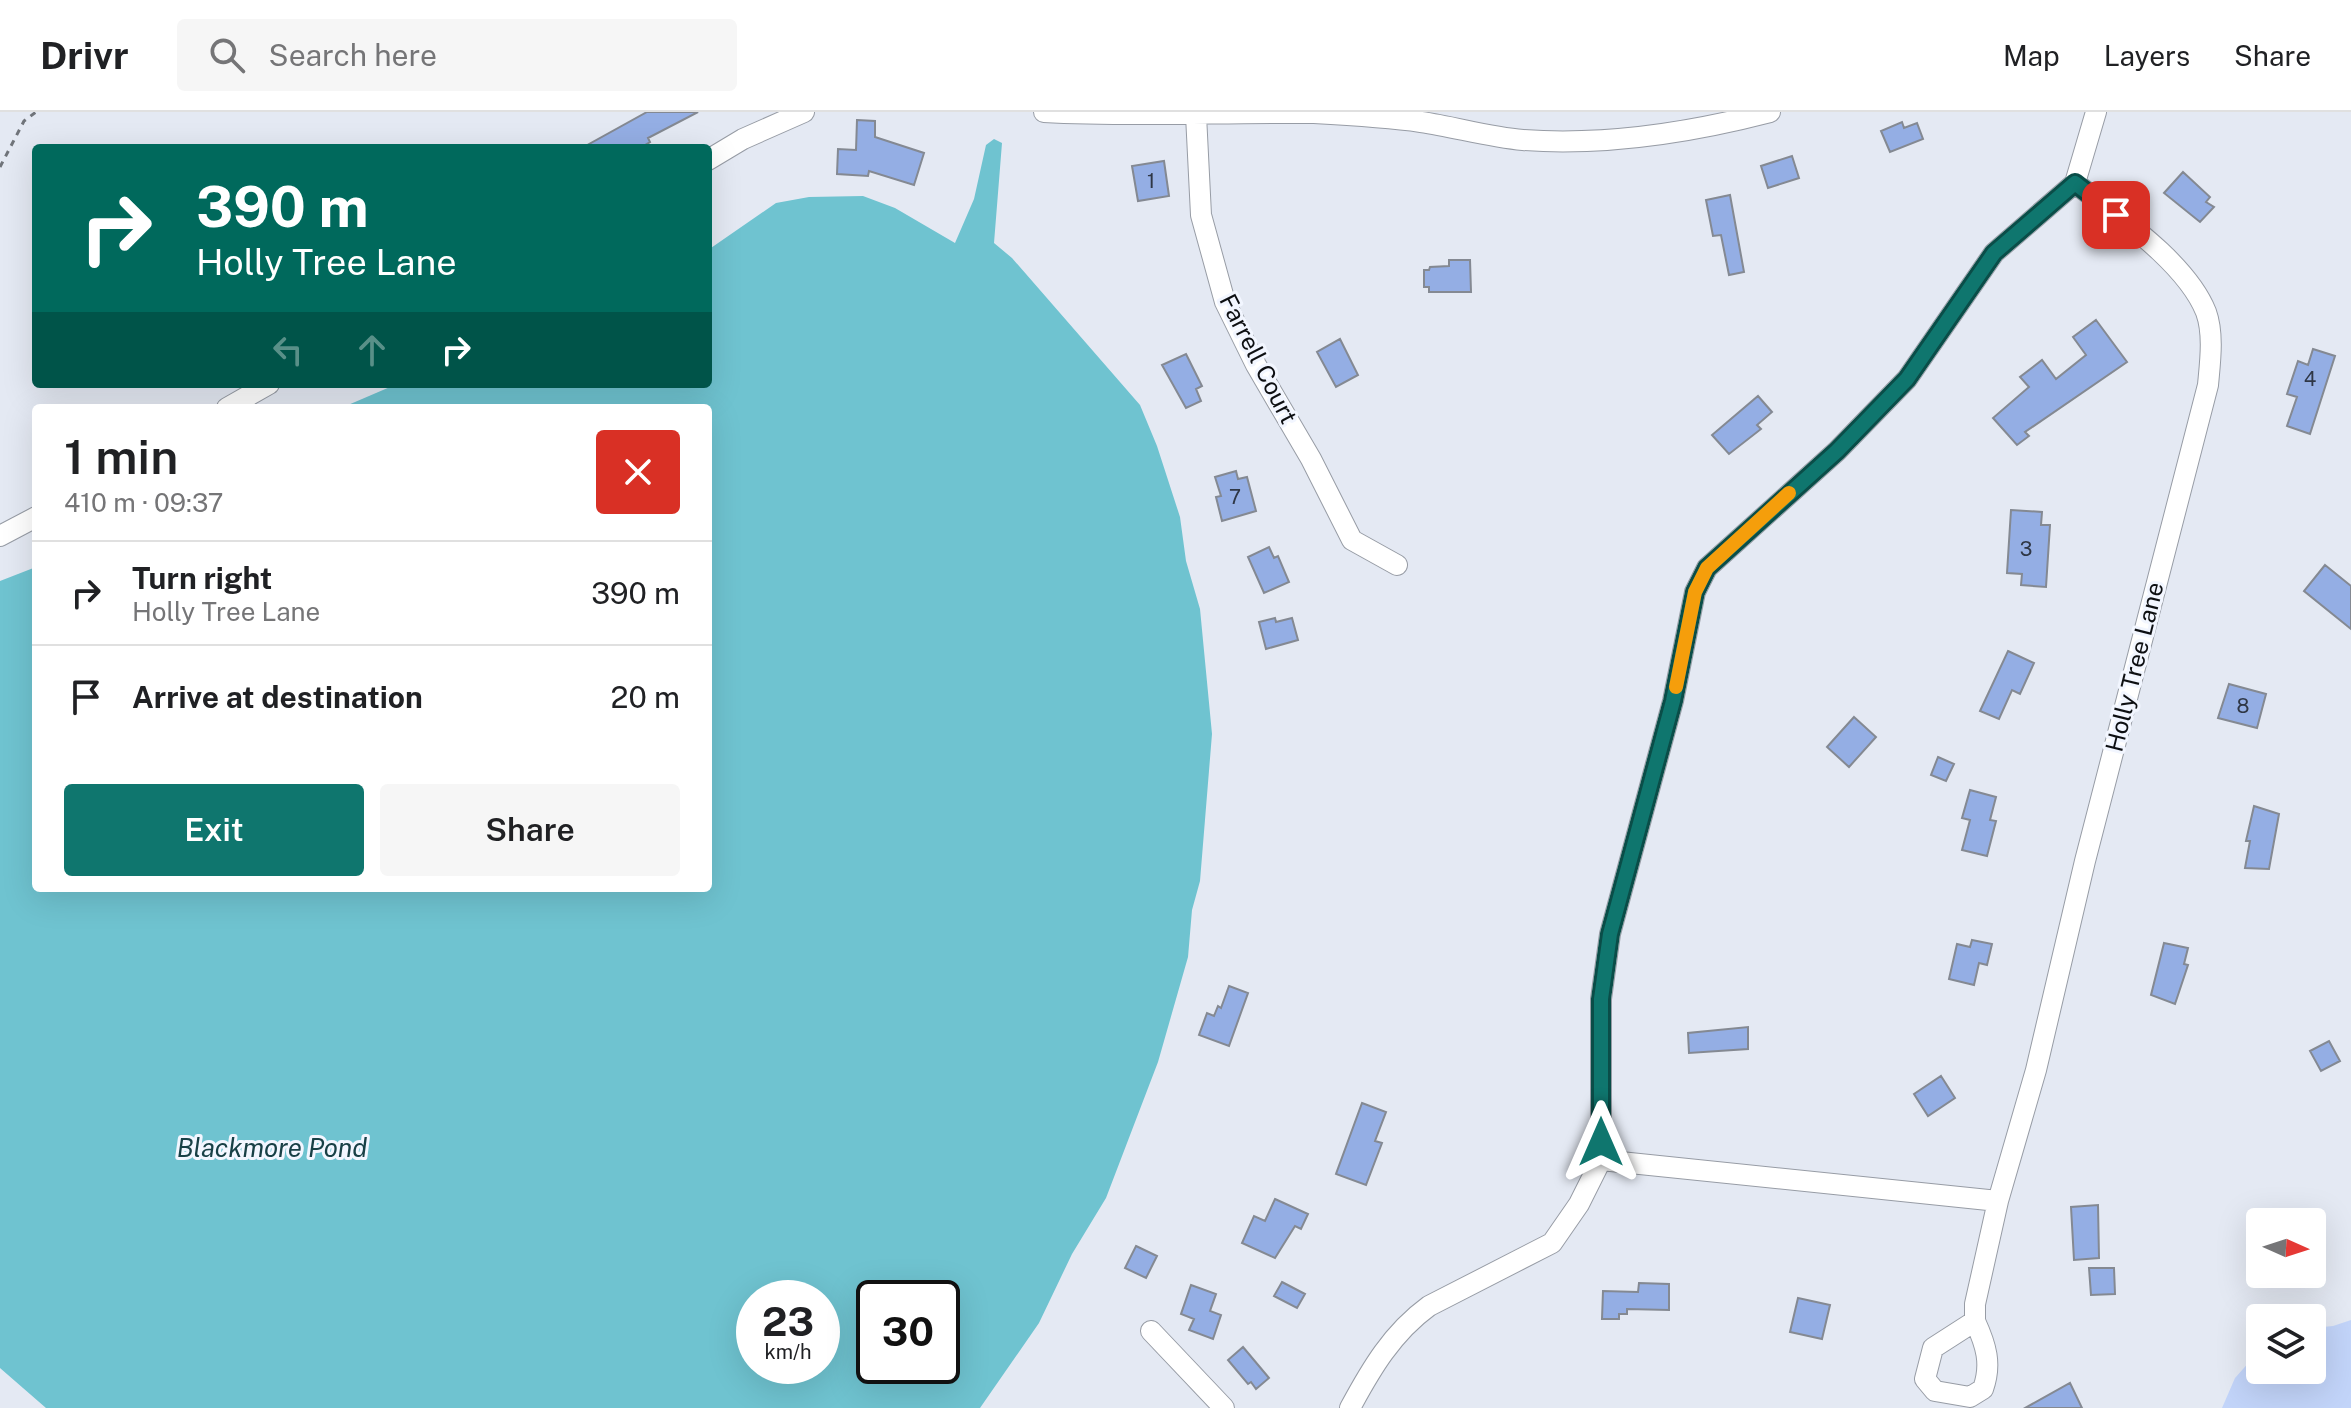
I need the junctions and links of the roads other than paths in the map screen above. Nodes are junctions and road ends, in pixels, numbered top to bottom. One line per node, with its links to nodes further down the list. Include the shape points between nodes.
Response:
1 (804, 112): 6 (street)
2 (1044, 112): 5 (street)
3 (1770, 112): 5 (street, via 1634,138 1576,142 1520,140 1384,118)
4 (2096, 112): 7 (street)
5 (1196, 115): 12 (street, Farrell Court, via 1201,215 1225,302 1352,540)
6 (712, 158)
7 (2075, 183): 13 (street, via 1994,253 1907,379 1837,451 1725,548 1701,580 1610,934 1601,999); 14 (street, Holly Tree Lane, via 2167,256 2206,312 2211,350 2197,440)
8 (262, 388): 9 (street)
9 (234, 404)
10 (32, 519): 11 (street)
11 (0, 536)
12 (1397, 565)
13 (1601, 1160): 14 (street); 18 (street, via 1552,1243 1410,1320 1381,1355)
14 (1998, 1201): 15 (street, Holly Tree Lane)
15 (1975, 1321)
16 (1151, 1331): 17 (street)
17 (1224, 1408)
18 (1350, 1408)

